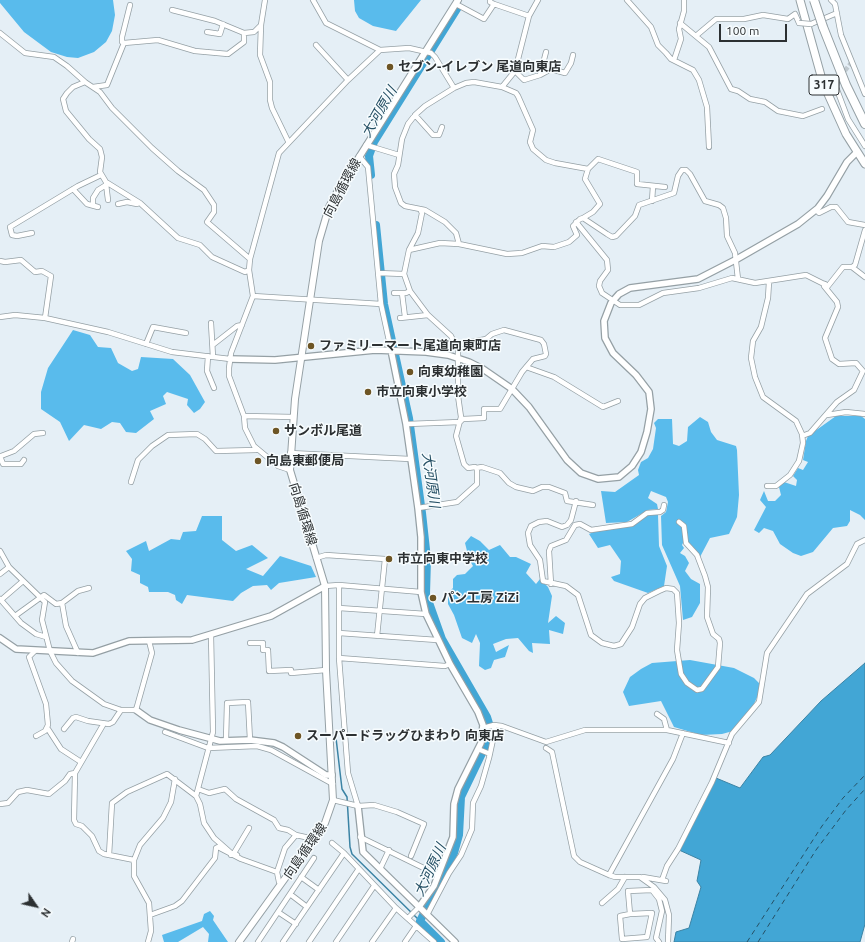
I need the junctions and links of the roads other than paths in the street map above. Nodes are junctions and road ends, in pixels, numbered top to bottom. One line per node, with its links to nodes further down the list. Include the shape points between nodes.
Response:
1 (266, 0): 18 (street)
2 (313, 0): 25 (street, via 326,22)
3 (490, 0): 11 (street)
4 (538, 0): 15 (street)
5 (627, 0): 29 (street, via 651,27 658,45)
6 (684, 0): 16 (street)
7 (800, 0): 47 (highway, 317, via 823,83 836,115)
8 (814, 0): 41 (highway, bridge, via 846,85)
9 (831, 0): 14 (street)
10 (457, 2): 11 (street, via 484,19); 26 (main road, 向島循環線)
11 (494, 4): 15 (street)
12 (130, 5): 23 (street, via 122,37)
13 (172, 10): 17 (street)
14 (837, 13): 22 (street, bridge, via 811,24 799,23 795,14 788,20 763,15 744,19 716,19); 38 (street, via 841,35)
15 (529, 16): 30 (street)
16 (680, 23): 22 (street); 29 (street, via 681,39)
17 (223, 24): 19 (street, via 220,34); 21 (street)
18 (261, 25): 21 (street, via 254,32); 43 (street, via 260,55 270,82 270,100)
19 (207, 32)
20 (0, 33): 34 (street, via 25,53 54,57)
21 (244, 33): 23 (street, via 244,42 228,54 195,51 158,40)
22 (697, 35): 39 (street, via 709,47 731,89 750,99 765,102 778,110 803,116)
23 (124, 43): 35 (street, via 107,85)
24 (316, 46): 32 (street)
25 (380, 50): 26 (street, via 409,48); 32 (street)
26 (426, 51): 37 (street, via 435,57); 44 (main road, 向島循環線)
27 (546, 52): 31 (street)
28 (573, 55): 31 (street, via 568,72 551,69)
29 (674, 60): 46 (street, via 690,67 699,80 708,107)
30 (515, 71): 31 (street, via 524,80); 36 (street)
31 (540, 75)
32 (348, 80): 43 (street)
33 (838, 81): 45 (street, via 836,87 848,119)
34 (85, 82): 35 (street); 52 (street, via 67,93 63,100 64,107 85,135 100,149)
35 (93, 87): 70 (street, via 152,148 204,190 214,205 214,212 207,222)
36 (502, 87): 37 (street, via 474,82); 51 (street, via 518,96 534,130 530,142 532,149 546,160)
37 (454, 88): 40 (street)
38 (865, 94)
39 (822, 109)
40 (415, 115): 42 (street, via 433,135 439,135); 48 (street, via 408,124)
41 (865, 124)
42 (442, 127)
43 (288, 141): 70 (street, via 279,153)
44 (370, 146): 48 (street); 49 (main road, 向島循環線)
45 (865, 146)
46 (709, 147)
47 (857, 152): 50 (highway, 317); 62 (street, via 847,162)
48 (399, 155): 61 (street, via 394,174 395,187 401,203)
49 (359, 156): 75 (street, via 368,167); 85 (main road, 向島循環線, via 336,194 324,222)
50 (865, 164)
51 (588, 169): 54 (street, via 598,160 613,163 637,172 636,184); 63 (street, via 584,179 600,204 594,212)
52 (101, 175): 53 (street); 56 (street)
53 (106, 183): 56 (street, via 93,198 95,206 87,204); 57 (street); 59 (street)
54 (653, 186): 55 (street); 58 (street)
55 (665, 187)
56 (73, 189): 67 (street, via 10,227 12,235)
57 (108, 200)
58 (652, 201): 63 (street, via 639,205 635,216 612,237); 71 (street, via 674,193 678,176 682,170 686,170 702,198 723,208 727,236)
59 (140, 203): 60 (street); 74 (street, via 178,238 200,245 212,257 245,272)
60 (118, 204)
61 (420, 209): 68 (street, via 446,222 456,234); 69 (street, via 422,221)
62 (816, 210): 65 (street, via 819,213 836,207 848,222); 71 (street, via 807,218)
63 (583, 218): 64 (street)
64 (576, 222): 68 (street, via 573,226 577,235 569,242 554,247 542,246 522,253 507,254); 86 (street, via 607,260 608,270 599,286 602,293)
65 (865, 225)
66 (865, 230): 73 (street)
67 (32, 233)
68 (459, 244): 69 (street, via 440,243)
69 (409, 250): 76 (street)
70 (250, 259): 74 (street)
71 (737, 259): 78 (street); 86 (street, via 698,279 630,288)
72 (0, 261): 90 (street, via 21,260 35,272 42,271 51,276)
73 (852, 267): 77 (street); 80 (street, via 843,267 828,286)
74 (249, 270): 84 (street)
75 (378, 273): 76 (street); 87 (street)
76 (404, 274): 81 (street)
77 (865, 277)
78 (738, 279): 79 (street, via 755,283); 86 (street, via 725,279 699,288 663,293 639,305 620,306)
79 (769, 282): 80 (street, via 806,275); 113 (street, via 762,327 753,341 751,358 763,397 796,421)
80 (825, 284): 107 (street, via 838,307 825,338 832,359 839,364 856,363 863,372 854,390 837,402)
81 (410, 291): 83 (street); 88 (street)
82 (394, 293): 83 (street)
83 (402, 293): 88 (street, via 402,317)
84 (253, 296): 85 (street); 92 (street)
85 (309, 299): 87 (street); 99 (main road, 向島循環線)
86 (613, 301): 104 (street, via 604,322 605,338 613,352 649,392 651,409 648,432 640,452 632,466 624,473 611,479 598,479 581,473 567,460 529,407)
87 (381, 304): 97 (street)
88 (428, 315): 96 (street, via 451,336)
89 (0, 317): 90 (street, via 15,315)
90 (45, 318): 94 (street, via 108,332)
91 (211, 323): 95 (street)
92 (242, 325): 95 (street); 100 (street)
93 (186, 333): 94 (street, via 153,327)
94 (146, 344): 98 (street, via 172,352)
95 (214, 344): 98 (street)
96 (455, 345): 101 (street); 102 (street, via 486,339 504,330 541,340 545,356 533,358)
97 (391, 350): 99 (street); 101 (street, via 426,352); 117 (street, via 406,424)
98 (210, 356): 100 (street); 103 (street, via 207,371)
99 (302, 357): 100 (street, via 264,361); 109 (main road, 向島循環線)
100 (230, 359): 108 (street, via 229,376)
101 (459, 359): 104 (street, via 483,369); 110 (street, via 458,396 462,417)
102 (526, 367): 104 (street); 105 (street, via 554,377 602,408)
103 (214, 388)
104 (512, 389): 110 (street, via 500,409 484,409 484,418 463,419)
105 (618, 401)
106 (865, 414): 107 (street, via 846,412)
107 (827, 415): 113 (street, via 810,433)
108 (244, 416): 109 (street); 114 (street, via 245,428)
109 (294, 417): 115 (main road, 向島循環線)
110 (460, 422): 111 (street); 119 (street, via 456,436 464,464 468,468)
111 (410, 423)
112 (43, 433): 116 (street, via 34,434 14,451)
113 (802, 436): 122 (street, via 802,452 795,468 776,486)
114 (256, 450): 120 (street, via 278,466); 121 (street, via 216,451 197,434 168,435 138,460)
115 (290, 453): 117 (street); 120 (main road, 向島循環線)
116 (1, 456): 118 (street, via 3,464 20,464)
117 (410, 459): 126 (street)
118 (24, 460)
119 (476, 468): 123 (street, via 482,467 500,473 516,488 533,491 542,487 557,489 565,493 567,501); 126 (street, via 477,484 457,502)
120 (290, 470): 130 (main road, 向島循環線)
121 (131, 482)
122 (767, 486)
123 (576, 501): 124 (street); 134 (street, via 567,525 562,527 547,521 539,522 531,526 528,533 530,545 540,560 543,581)
124 (593, 505)
125 (664, 506): 134 (street, via 660,512 647,513 632,524 591,530 580,524 575,525 566,540 551,546)
126 (418, 508): 139 (street)
127 (679, 522): 134 (street, via 684,526 686,543 697,555 705,576 708,587 707,617 713,634 720,643 718,667 702,689 697,690 687,683 681,674 677,650 679,623 676,593 673,589 659,590 645,598 622,644 614,646 602,643 591,635 578,595 566,586)
128 (865, 540): 176 (street, via 857,544 847,564 807,594 767,654 759,702 739,724)
129 (0, 551): 131 (street)
130 (316, 558): 136 (main road, 向島循環線); 138 (street, via 326,555 385,559)
131 (9, 567): 132 (street); 133 (street)
132 (0, 574)
133 (23, 581): 140 (street); 141 (street)
134 (551, 584)
135 (339, 585): 136 (street); 138 (street); 143 (street)
136 (325, 586): 148 (street, via 271,616); 160 (main road, 向島循環線)
137 (89, 588): 142 (street, via 78,591)
138 (381, 589): 139 (street); 144 (street)
139 (421, 592): 145 (street)
140 (39, 596): 142 (street, via 44,595 56,604); 146 (street); 150 (street, via 46,605 42,620)
141 (0, 600): 146 (street)
142 (62, 603): 157 (street, via 66,626)
143 (338, 608): 144 (street); 147 (street)
144 (380, 611): 145 (street); 149 (street)
145 (426, 614): 152 (street)
146 (15, 616): 150 (street, via 21,624)
147 (339, 633): 149 (street); 158 (street)
148 (211, 635): 153 (street, via 192,640); 173 (street)
149 (377, 636): 152 (street)
150 (46, 637): 156 (street)
151 (0, 638): 155 (street, via 16,649)
152 (437, 640): 159 (street)
153 (149, 641): 157 (street, via 128,641 93,653); 162 (street, via 152,654)
154 (250, 643): 160 (street, via 263,643 263,650 268,650 269,671 291,670 291,673)
155 (35, 651): 156 (street); 167 (street, via 29,657 47,709)
156 (50, 651): 157 (street); 161 (street, via 56,663 72,680 104,704)
157 (78, 653)
158 (339, 658): 159 (street, via 445,666); 190 (street, via 348,773)
159 (450, 664): 166 (street)
160 (326, 670): 183 (main road, 向島循環線)
161 (121, 710): 162 (street); 164 (street, via 113,722)
162 (136, 710): 173 (street, via 150,720)
163 (656, 714): 169 (street, via 664,719)
164 (103, 724): 168 (street, via 76,717); 181 (street)
165 (494, 725): 166 (street); 169 (street, via 546,742 585,730); 180 (street, via 494,735)
166 (485, 727): 179 (street)
167 (48, 729): 172 (street); 181 (street, via 61,749)
168 (64, 729)
169 (667, 730): 171 (street)
170 (165, 732): 177 (street)
171 (683, 732): 176 (street); 208 (street, via 673,759)
172 (36, 736)
173 (211, 738): 174 (street); 177 (street)
174 (226, 740): 175 (street); 175 (street, via 227,703 248,702)
175 (250, 740): 183 (street, via 262,740 283,747 326,774)
176 (729, 743): 211 (street, via 712,782 667,866 664,880)
177 (208, 748): 185 (street, via 257,746 271,750); 186 (street)
178 (546, 748): 208 (street, via 552,752 574,856 580,862)
179 (478, 749): 180 (street); 207 (street, via 458,789 454,804 453,837)
180 (488, 754): 216 (street, via 481,786 473,804 472,829)
181 (81, 762): 182 (street)
182 (75, 773): 189 (street, via 70,774 48,794 27,790 18,792 8,803); 198 (street, via 74,820 92,836 99,851)
183 (332, 775): 185 (main road, 向島循環線)
184 (175, 779): 187 (street); 198 (street, via 167,774 127,792 112,803); 203 (street, via 171,802 163,818 140,845)
185 (333, 784): 188 (main road, 向島循環線)
186 (198, 789): 187 (street); 192 (street, via 209,793 225,789 236,799 270,817 279,828)
187 (196, 796): 199 (street, via 204,823 214,838 231,852)
188 (336, 801): 190 (street); 194 (main road, 向島循環線)
189 (0, 804)
190 (356, 805): 193 (street); 200 (street, via 374,805 424,824)
191 (249, 828): 202 (street, via 234,853)
192 (296, 835): 194 (street); 206 (street, via 285,848)
193 (360, 837): 196 (street); 204 (street, via 363,852)
194 (314, 839): 212 (main road, 向島循環線)
195 (332, 843): 197 (street)
196 (388, 850): 204 (street); 207 (street)
197 (344, 853): 205 (street); 215 (street)
198 (108, 855): 203 (street)
199 (231, 855): 202 (street); 224 (street, via 216,848 215,858 182,901)
200 (412, 856)
201 (314, 858): 209 (street)
202 (241, 859): 206 (street)
203 (134, 860): 224 (street, via 134,876 149,903)
204 (380, 869): 221 (street)
205 (358, 870): 213 (street); 233 (street)
206 (277, 872): 212 (street)
207 (438, 875): 214 (street)
208 (609, 875): 210 (street)
209 (301, 877): 215 (street); 217 (street)
210 (625, 877): 211 (street); 218 (street, via 618,889)
211 (640, 877): 240 (street, via 654,887 665,900 669,915)
212 (281, 884): 230 (main road, 向島循環線)
213 (374, 886): 220 (street); 234 (street)
214 (434, 886): 216 (street); 221 (street)
215 (319, 890): 219 (street)
216 (441, 890): 225 (street)
217 (290, 894): 219 (street); 222 (street)
218 (602, 903)
219 (307, 907): 227 (street)
220 (396, 908): 226 (street); 235 (street)
221 (418, 908): 225 (street); 226 (street)
222 (278, 912): 227 (street); 231 (street)
223 (630, 914): 223 (street, via 652,913 647,937 622,939 620,916); 239 (street, via 628,891 652,890 659,899 662,911 656,938)
224 (150, 915): 229 (street, via 151,932)
225 (427, 915): 238 (street)
226 (408, 918): 228 (street)
227 (296, 924): 232 (street)
228 (416, 926): 236 (street); 237 (street)
229 (148, 942)
230 (239, 942)
231 (258, 942)
232 (283, 942)
233 (309, 942)
234 (336, 942)
235 (372, 942)
236 (405, 942)
237 (434, 942)
238 (454, 942)
239 (659, 942)
240 (668, 942)

